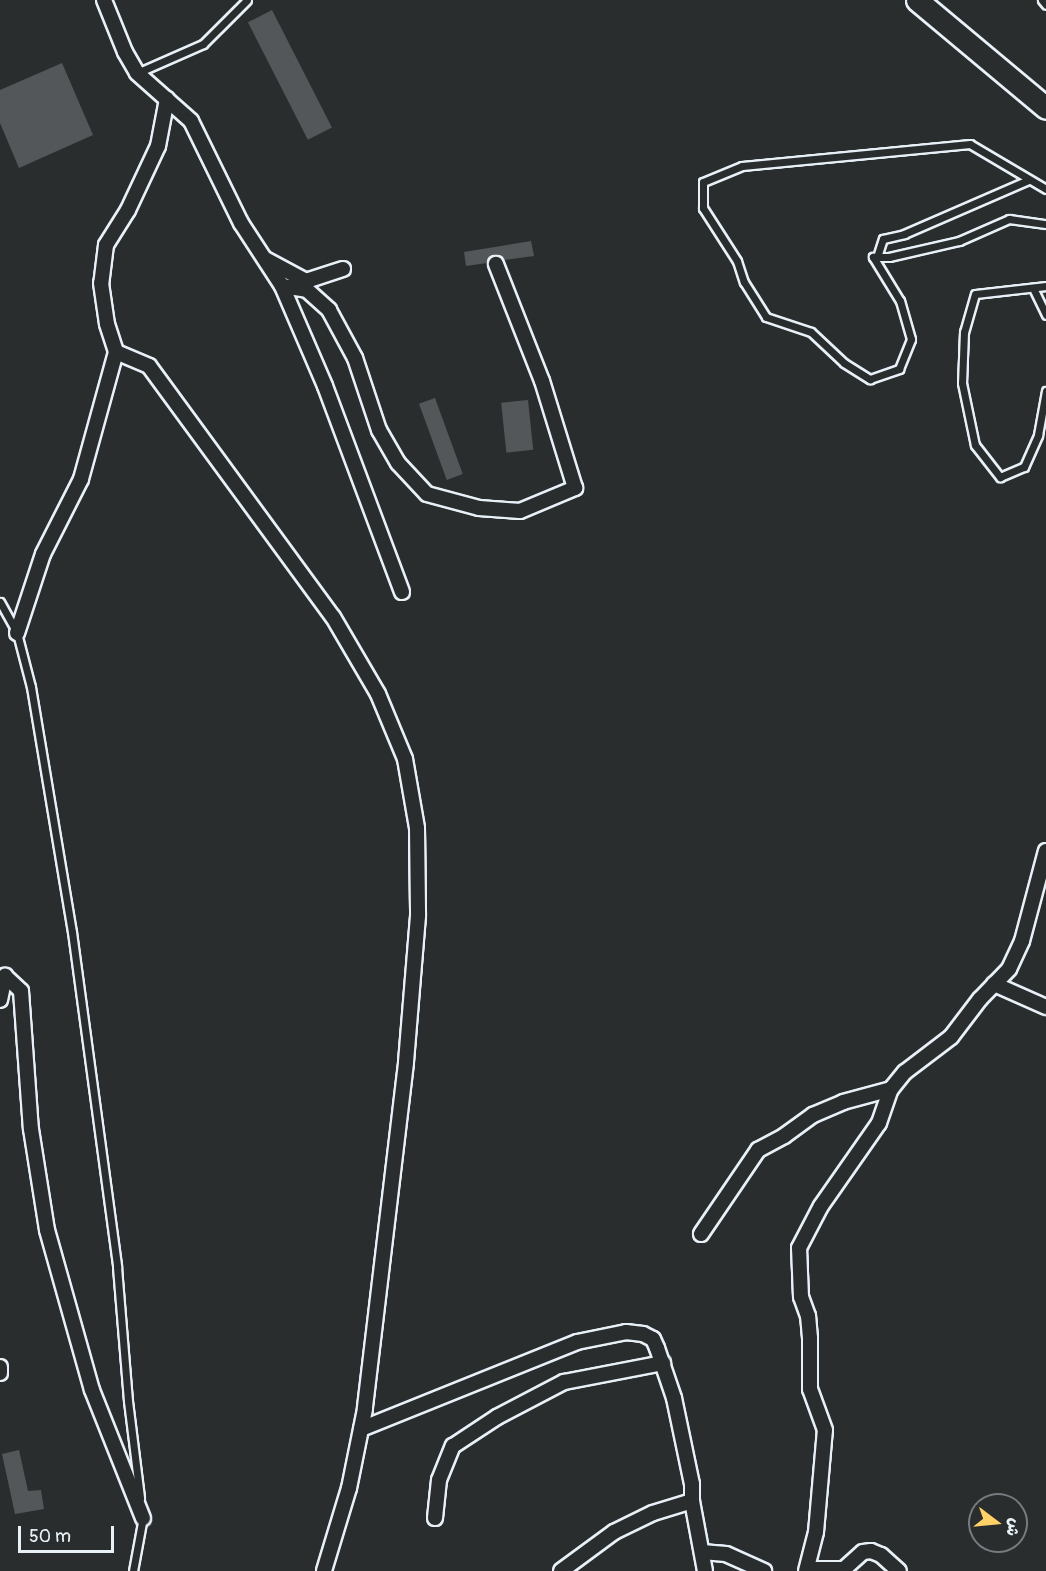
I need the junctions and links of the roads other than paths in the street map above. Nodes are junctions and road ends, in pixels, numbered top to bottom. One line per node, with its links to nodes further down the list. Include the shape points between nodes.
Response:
1 (104, 0): 6 (street, via 124,52)
2 (247, 0): 6 (lane, via 203,44)
3 (917, 0): 8 (main road)
4 (1042, 0): 5 (lane)
5 (1046, 5)
6 (137, 73): 7 (street)
7 (167, 99): 13 (street, via 191,121 241,223); 20 (street, via 158,146 128,210 106,245 101,284)
8 (1046, 108)
9 (1028, 180): 10 (lane); 12 (lane, via 904,234 883,239); 12 (lane, via 970,144 742,166 703,182 703,208 766,317 811,332 844,363 870,379 899,369 910,339 900,301 873,257)
10 (1046, 189)
11 (1046, 224): 12 (lane, via 1009,219 959,241)
12 (877, 257)
13 (263, 258): 15 (street, via 306,280); 16 (street)
14 (496, 264): 16 (street, via 542,381 575,488 520,511 479,508 427,494 398,463 379,430 355,358 329,310 308,290)
15 (343, 270)
16 (282, 286): 22 (street, via 325,386)
17 (1046, 286): 18 (lane)
18 (1033, 288): 19 (lane); 21 (lane, via 975,294 964,332 962,383 975,445 1000,477 1024,467 1038,435)
19 (1046, 315)
20 (116, 352): 24 (street, via 81,479 43,554); 34 (street, via 149,366 326,608 378,694 405,759 417,828 418,916 404,1074)
21 (1046, 391)
22 (402, 592)
23 (0, 602): 24 (lane)
24 (17, 633): 36 (lane, via 31,687 72,932 117,1267)
25 (1046, 851): 26 (street, via 1015,958)
26 (994, 984): 28 (street); 29 (street, via 951,1037 904,1072)
27 (0, 1000): 36 (street, via 5,976 21,991 32,1129 46,1230 92,1390)
28 (1046, 1007)
29 (891, 1089): 30 (street, via 813,1115 758,1150); 39 (street, via 879,1123 821,1206 799,1248 801,1297 810,1338 810,1389 825,1430 816,1532)
30 (701, 1234)
31 (663, 1363): 34 (street, via 653,1339 643,1334 603,1336 577,1342); 35 (street, via 674,1398); 37 (street, via 564,1382 497,1417 453,1446 439,1480)
32 (0, 1367): 33 (street)
33 (0, 1373)
34 (361, 1429): 41 (street, via 349,1488)
35 (692, 1501): 38 (street); 42 (street, via 653,1513 614,1532)
36 (143, 1518): 40 (lane)
37 (435, 1518)
38 (702, 1552): 43 (street); 44 (street, via 726,1554)
39 (806, 1570): 45 (street, via 844,1569 863,1551 871,1551)
40 (133, 1571)
41 (324, 1571)
42 (561, 1571)
43 (705, 1571)
44 (764, 1571)
45 (899, 1571)

